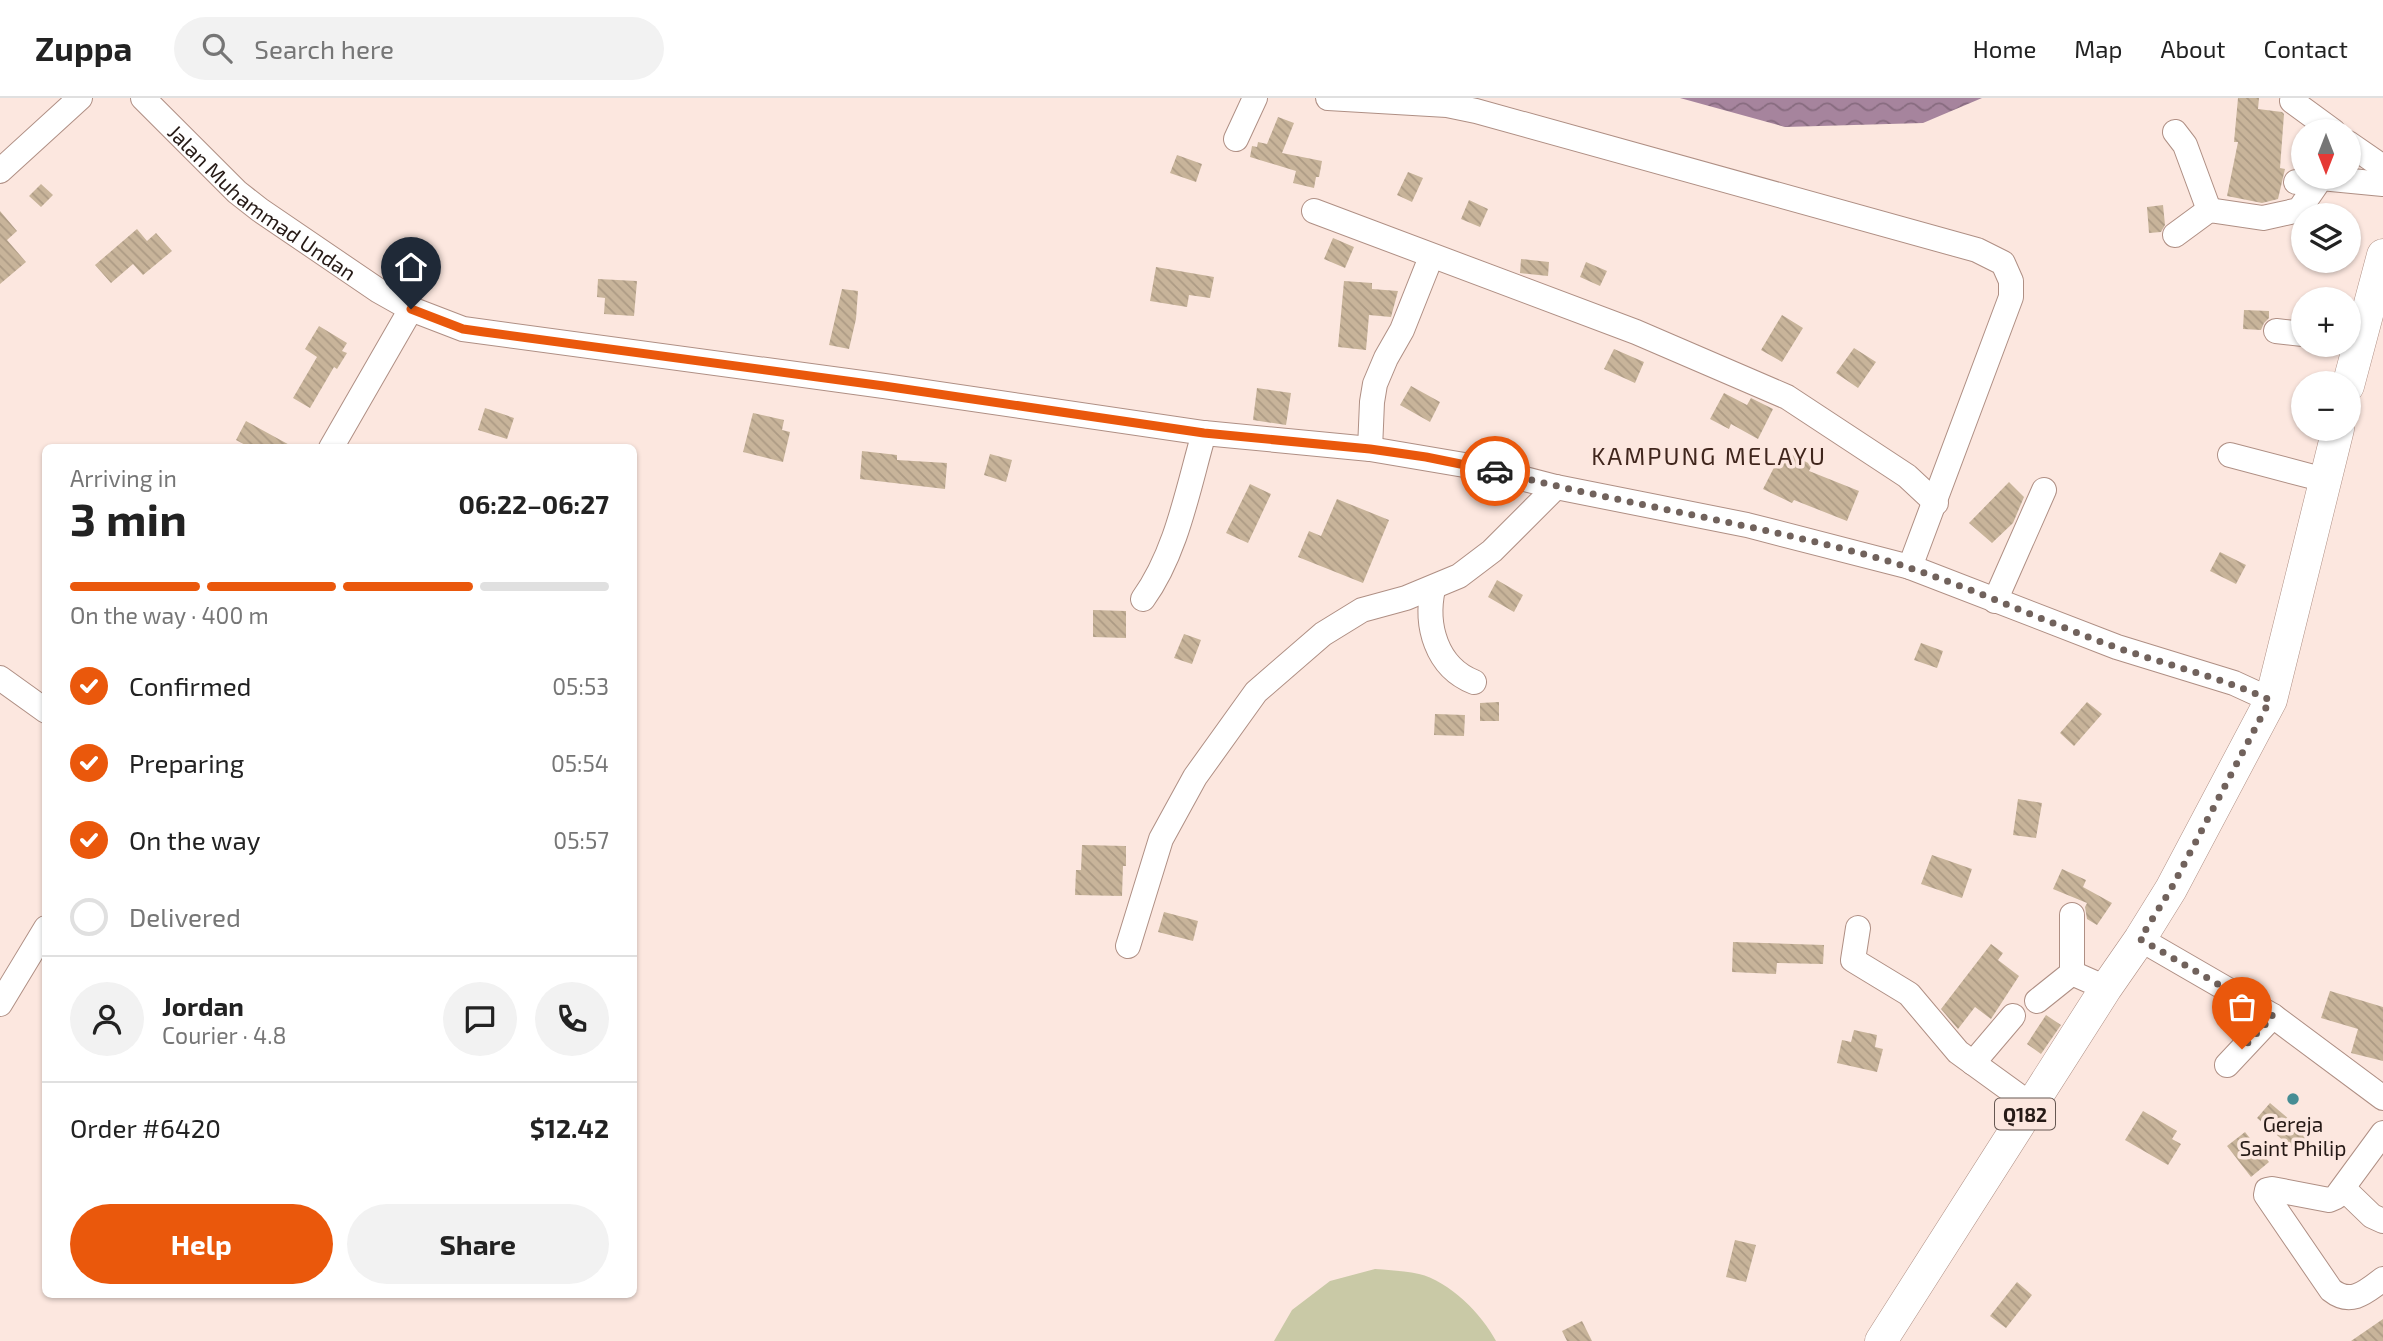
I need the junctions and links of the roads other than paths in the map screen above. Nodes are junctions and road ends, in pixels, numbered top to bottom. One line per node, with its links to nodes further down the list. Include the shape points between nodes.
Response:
1 (79, 98): 11 (street)
2 (143, 98): 21 (street, Jalan Muhammad Undan, via 237,192)
3 (1255, 98): 8 (street)
4 (1328, 98): 33 (street, via 1476,111 1977,250 2003,263 2011,281 2011,297)
5 (2292, 101): 6 (street)
6 (2317, 119)
7 (2175, 132): 15 (street, via 2185,145)
8 (1236, 139)
9 (2361, 152): 10 (street)
10 (2383, 167)
11 (0, 172)
12 (2361, 182): 13 (street)
13 (2383, 184)
14 (2313, 189): 15 (street, via 2299,210 2263,218)
15 (2209, 210): 17 (street)
16 (1314, 211): 19 (street)
17 (2175, 235)
18 (2383, 255): 20 (main road)
19 (1431, 257): 28 (street, via 1375,384); 33 (street, via 1636,332 1787,397 1907,476)
20 (2378, 287): 22 (main road)
21 (411, 309): 25 (street, Jalan Muhammad Undan, via 477,331); 27 (street)
22 (2361, 325)
23 (2276, 331): 24 (street)
24 (2291, 333)
25 (1204, 433): 28 (street, Jalan Muhammad Undan); 36 (street, via 1170,549)
26 (2335, 441): 30 (main road, Q182)
27 (333, 444)
28 (1370, 449): 31 (street, Jalan Muhammad Undan, via 1471,466)
29 (2230, 455): 30 (street)
30 (2325, 480): 40 (main road, Q182)
31 (1556, 487): 34 (street, Jalan Muhammad Undan, via 1747,525); 35 (street, via 1492,551 1460,576)
32 (2044, 490): 37 (street)
33 (1936, 503): 34 (street)
34 (1910, 567): 37 (street, Jalan Muhammad Undan)
35 (1433, 589): 39 (street, via 1430,616 1437,647 1452,669); 46 (street, via 1362,610 1323,634 1256,692 1195,777 1161,839)
36 (1143, 599)
37 (1995, 601): 40 (street, Jalan Muhammad Undan, via 2117,647 2234,683)
38 (0, 678): 41 (street)
39 (1474, 682)
40 (2270, 700): 45 (main road, Q182)
41 (42, 708)
42 (2072, 915): 47 (street)
43 (1858, 928): 53 (street, via 1853,960 1909,994 1958,1052)
44 (42, 935): 50 (street)
45 (2140, 939): 48 (main road, Q182); 52 (street)
46 (1128, 946)
47 (2072, 972): 48 (street); 49 (street)
48 (2106, 988): 56 (main road, Q182)
49 (2037, 1001)
50 (0, 1004)
51 (2014, 1016): 53 (street)
52 (2273, 1016): 54 (street); 55 (street)
53 (1973, 1063): 56 (street)
54 (2227, 1065)
55 (2383, 1098)
56 (2031, 1105): 61 (main road, Q182)
57 (2383, 1133): 58 (street)
58 (2344, 1189): 59 (street); 60 (street, via 2329,1200 2272,1189 2266,1195 2339,1297 2363,1295)
59 (2383, 1221)
60 (2383, 1279)
61 (1881, 1341)

